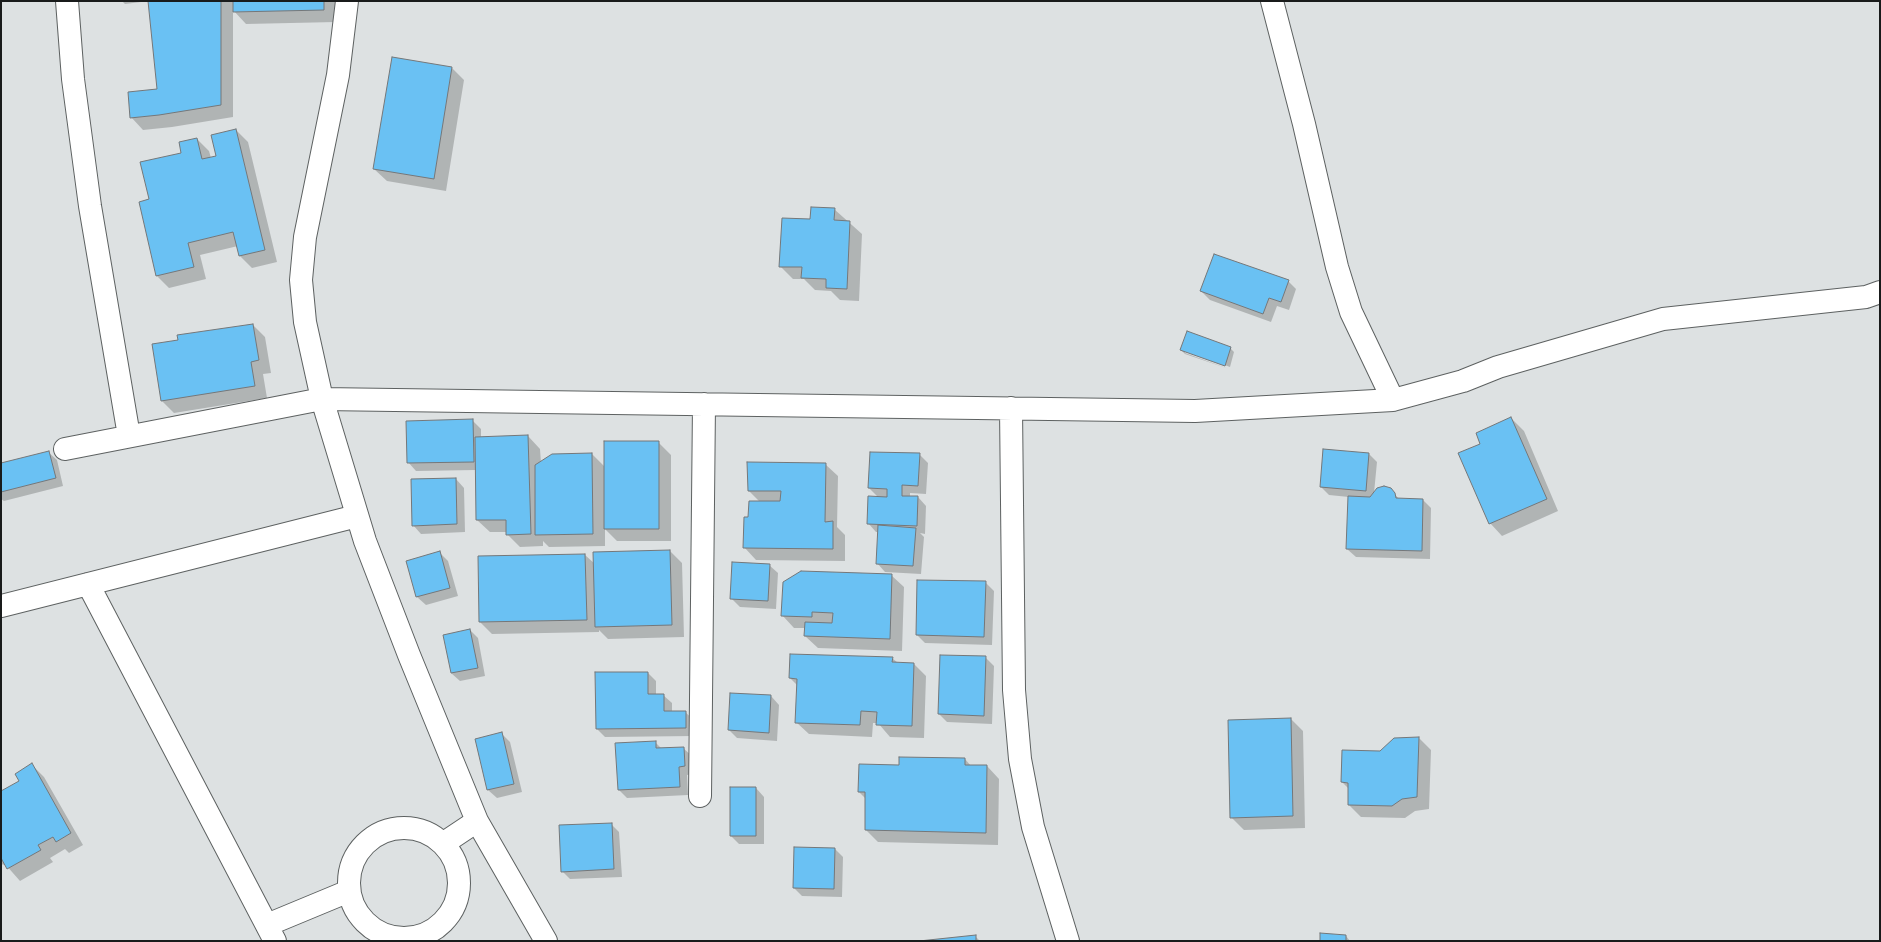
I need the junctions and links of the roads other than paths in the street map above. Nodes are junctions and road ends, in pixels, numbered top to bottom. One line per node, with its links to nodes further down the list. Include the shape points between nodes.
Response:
1 (67, 1): 9 (street, via 73,79 90,206)
2 (347, 1): 5 (street, via 338,75 305,236 301,280 305,322)
3 (1272, 1): 6 (street, via 1337,267 1351,312)
4 (1880, 292): 6 (street, via 1866,297 1663,319)
5 (322, 399): 7 (street); 9 (street); 11 (street)
6 (1393, 400): 8 (street, via 1195,411)
7 (704, 404): 8 (street); 14 (street)
8 (1011, 408): 21 (street, via 1014,690 1020,759 1033,827)
9 (129, 436): 10 (street)
10 (65, 449)
11 (357, 516): 12 (street); 15 (street, via 409,655)
12 (88, 584): 13 (street); 18 (street)
13 (1, 606)
14 (700, 796)
15 (477, 821): 16 (street); 20 (street)
16 (444, 843): 17 (street, via 430,833 414,828 396,828 379,833 366,843 355,857 349,873); 19 (street, via 458,869 458,899 442,924)
17 (349, 891): 18 (street); 19 (street, via 356,912 372,929 394,938)
18 (271, 933)
19 (416, 940)
20 (546, 941)
21 (1068, 941)

